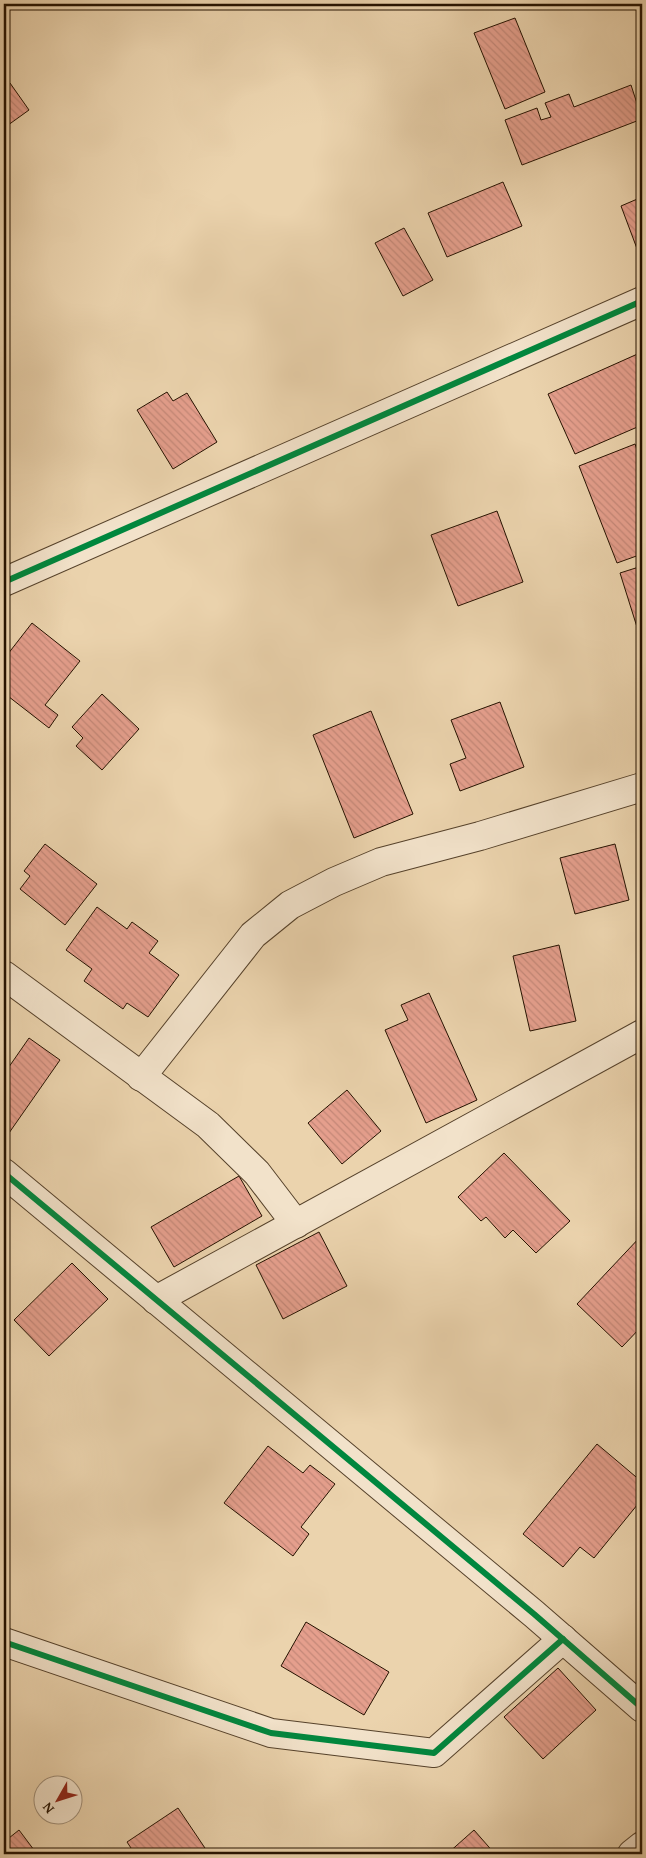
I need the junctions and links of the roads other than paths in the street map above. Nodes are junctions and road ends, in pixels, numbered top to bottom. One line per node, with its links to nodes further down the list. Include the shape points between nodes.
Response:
1 (642, 301): 2 (street)
2 (4, 582)
3 (642, 787): 6 (street, via 381,862 290,905 253,935)
4 (4, 975): 6 (street)
5 (642, 1034): 8 (street)
6 (141, 1077): 8 (street, via 208,1125 257,1173)
7 (4, 1173): 9 (street)
8 (296, 1224): 9 (street)
9 (156, 1300): 10 (street)
10 (563, 1640): 11 (street, via 434,1753 271,1733); 12 (street)
11 (4, 1642)
12 (642, 1708)
13 (642, 1846): 14 (street)
14 (632, 1854)

